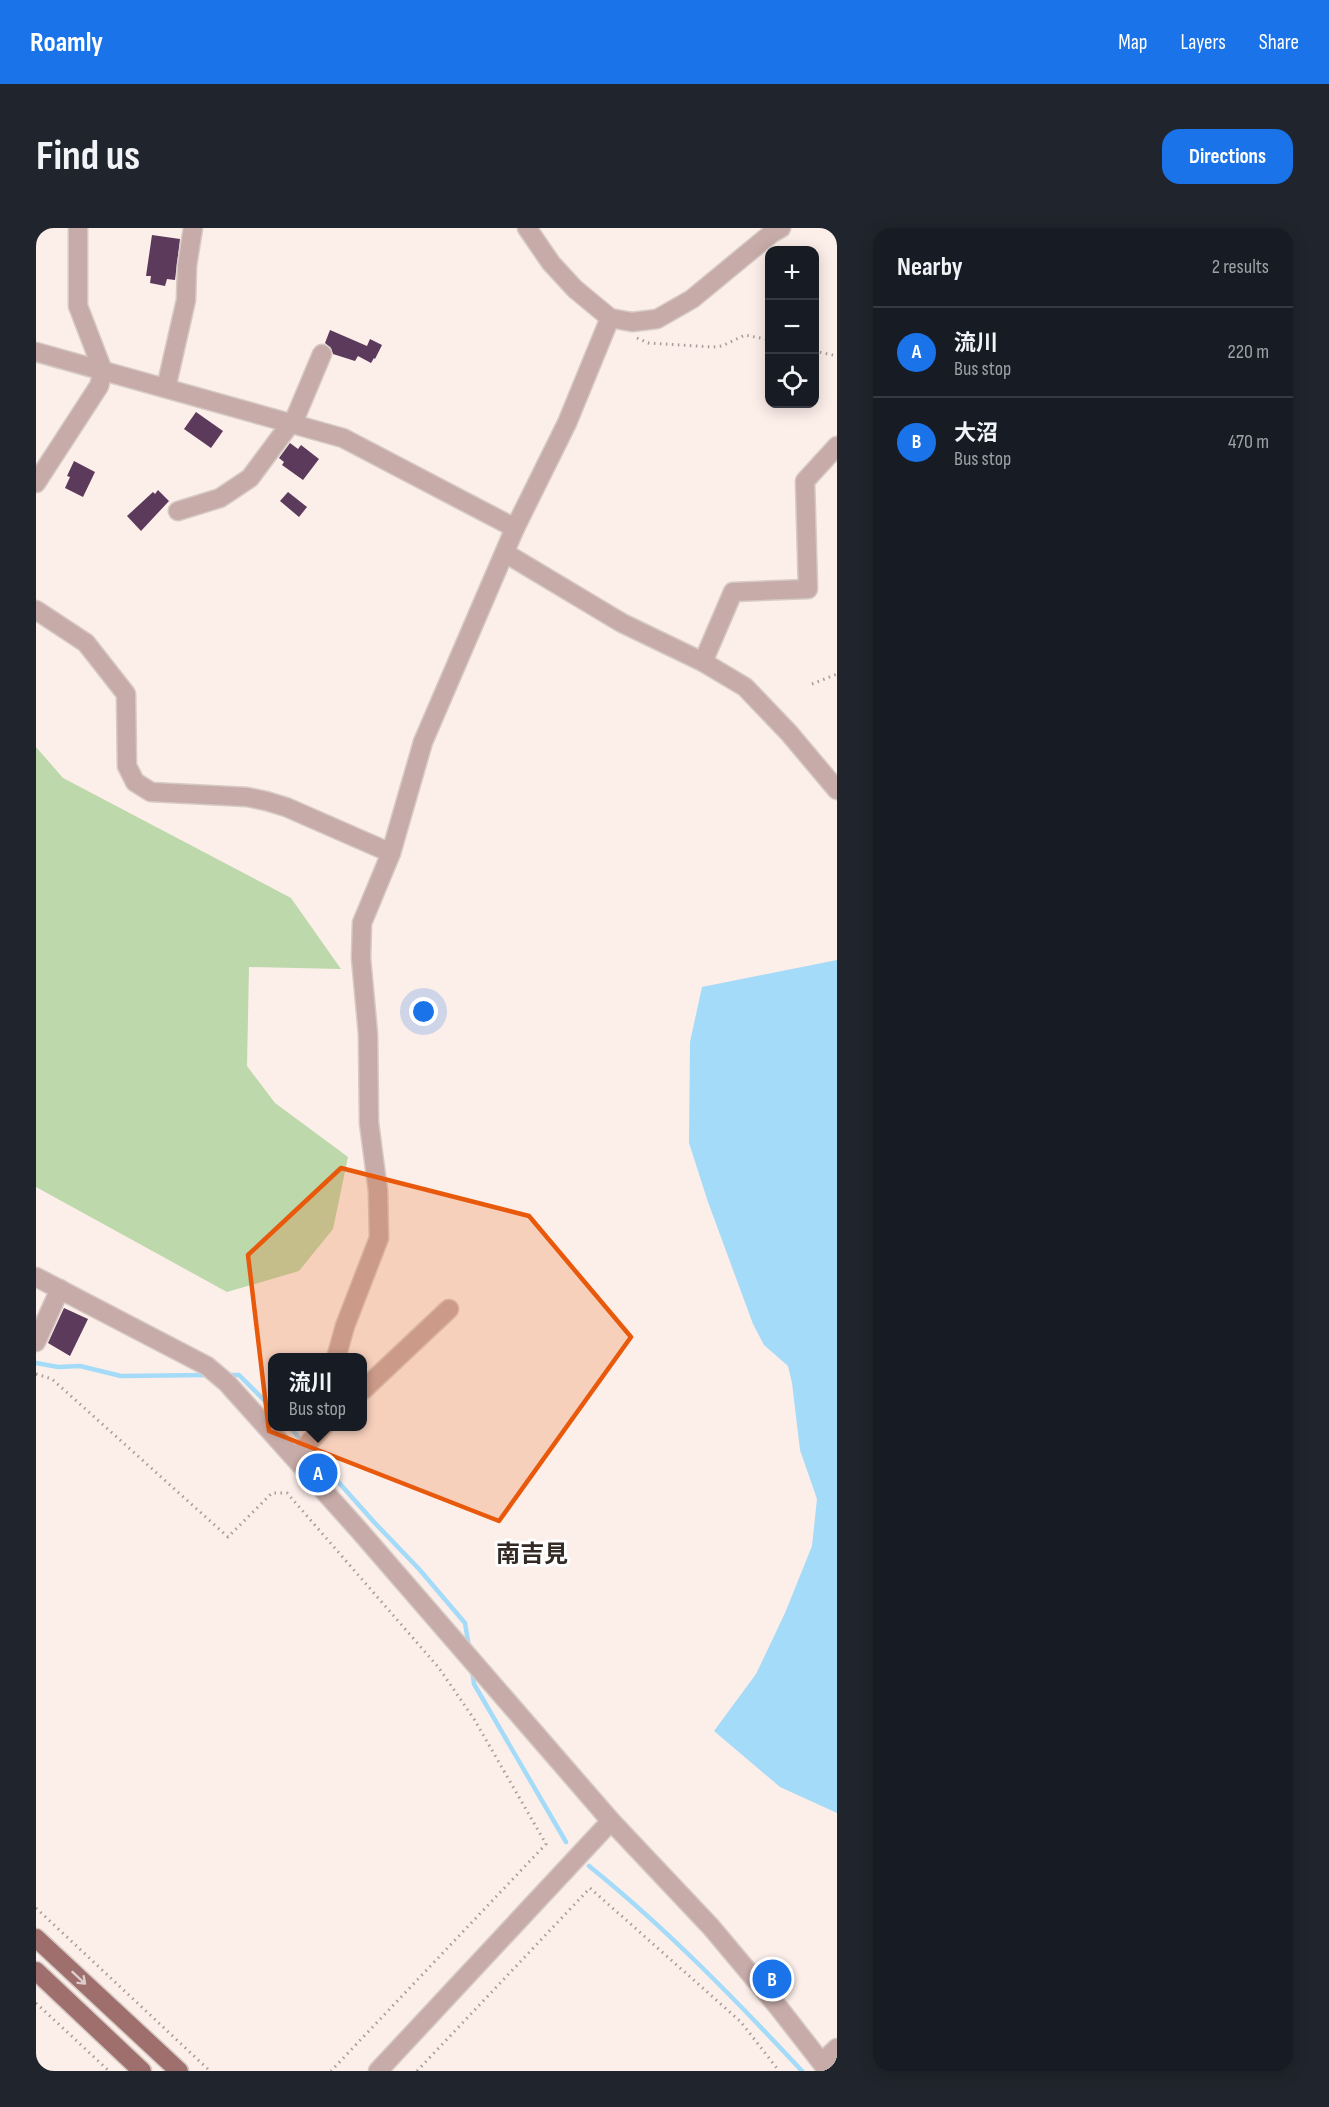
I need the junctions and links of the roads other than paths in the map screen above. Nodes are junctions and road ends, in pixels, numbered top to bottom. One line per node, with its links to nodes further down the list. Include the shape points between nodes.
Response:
1 (78, 228): 8 (street, via 78,306)
2 (193, 228): 9 (street, via 186,300)
3 (527, 228): 5 (street, via 551,263)
4 (781, 228): 5 (street, via 692,299 657,319 632,322)
5 (610, 318): 14 (street, via 567,423)
6 (36, 352): 8 (street)
7 (322, 354): 10 (street)
8 (103, 371): 9 (street); 12 (street, via 99,386)
9 (166, 388): 10 (street)
10 (291, 424): 13 (street, via 250,478 219,498); 14 (street, via 343,438)
11 (837, 446): 17 (street, via 805,481 808,589 733,592)
12 (36, 483)
13 (178, 512)
14 (515, 528): 15 (street)
15 (505, 553): 17 (street, via 622,623); 19 (street, via 423,742)
16 (36, 610): 19 (street, via 86,643 126,694 127,766 135,782 151,792 266,801)
17 (703, 662): 18 (street, via 745,687)
18 (837, 790)
19 (391, 854): 24 (street, via 362,923 369,1123 380,1238)
20 (36, 1277): 21 (street)
21 (60, 1289): 23 (street); 26 (street, via 207,1366)
22 (449, 1309): 25 (street)
23 (36, 1342)
24 (337, 1353)
25 (367, 1386)
26 (268, 1428)
27 (271, 1431): 29 (street)
28 (320, 1431): 29 (street)
29 (295, 1458): 30 (street)
30 (611, 1821): 34 (street, via 711,1927); 37 (street)
31 (36, 1938): 36 (main road, one-way to 36)
32 (36, 1971): 35 (main road)
33 (837, 2048): 34 (street)
34 (825, 2067)
35 (142, 2071)
36 (179, 2071)
37 (378, 2071)

